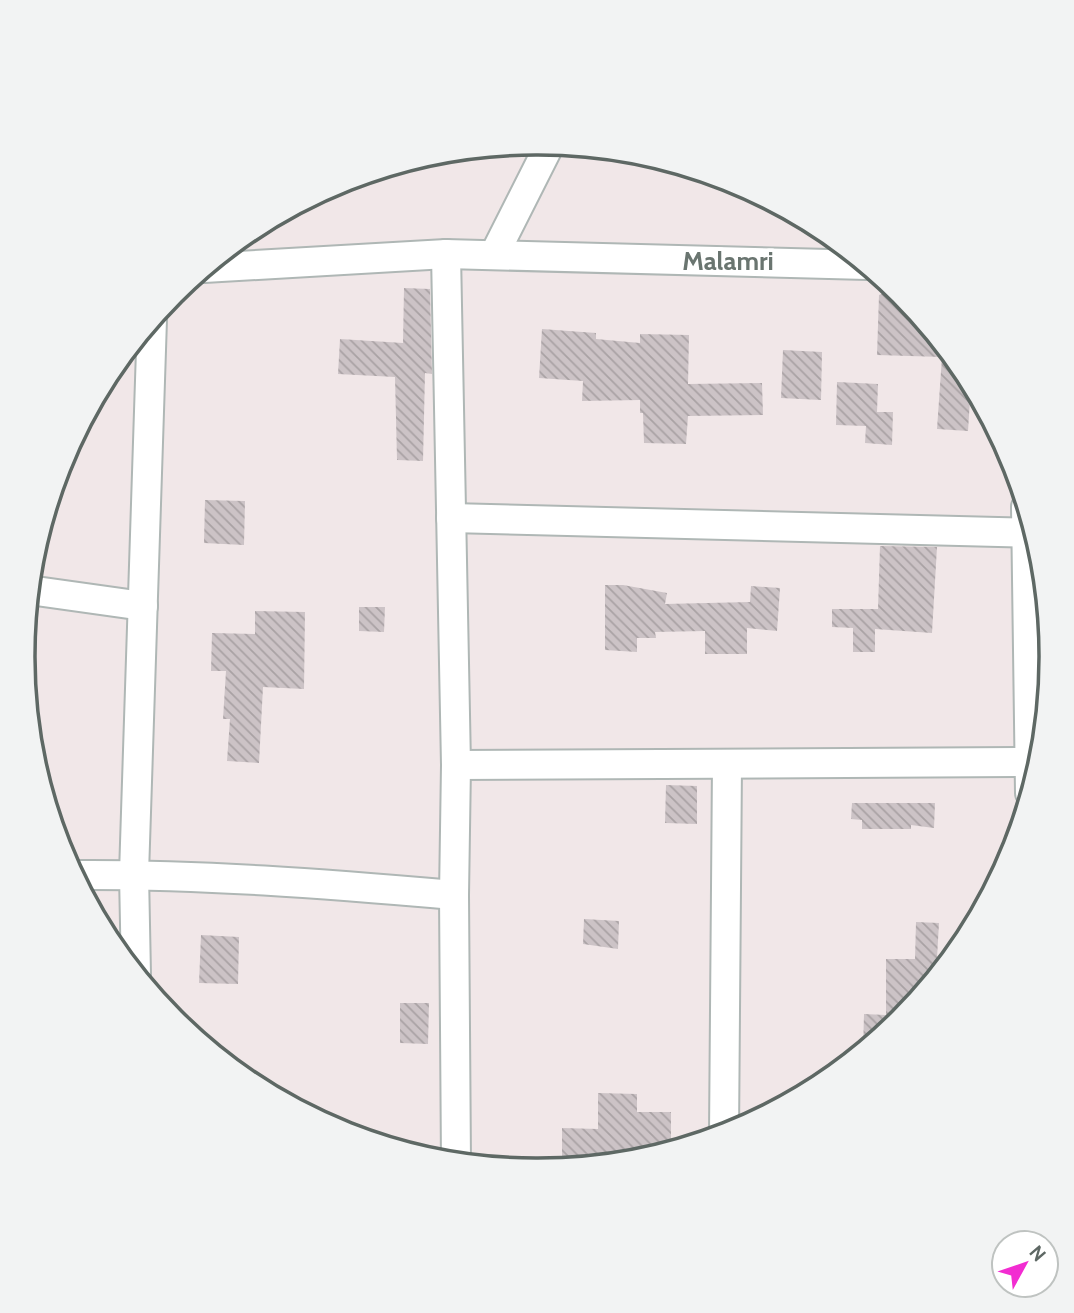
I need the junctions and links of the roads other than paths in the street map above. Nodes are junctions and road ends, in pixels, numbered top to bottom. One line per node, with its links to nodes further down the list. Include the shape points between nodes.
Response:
1 (544, 155): 3 (street)
2 (446, 254): 3 (street); 5 (street); 7 (street)
3 (494, 255): 4 (street)
4 (851, 265)
5 (220, 267)
6 (151, 336): 11 (street)
7 (451, 518): 8 (street); 15 (street)
8 (1021, 525)
9 (1030, 564): 12 (street)
10 (39, 591): 11 (street)
11 (143, 606): 16 (street)
12 (1034, 727)
13 (1027, 762): 14 (street)
14 (727, 764): 15 (street); 20 (street)
15 (456, 765): 18 (street)
16 (134, 874): 17 (street); 18 (street); 19 (street)
17 (85, 875)
18 (454, 895): 21 (street)
19 (136, 957)
20 (724, 1122)
21 (456, 1152)

